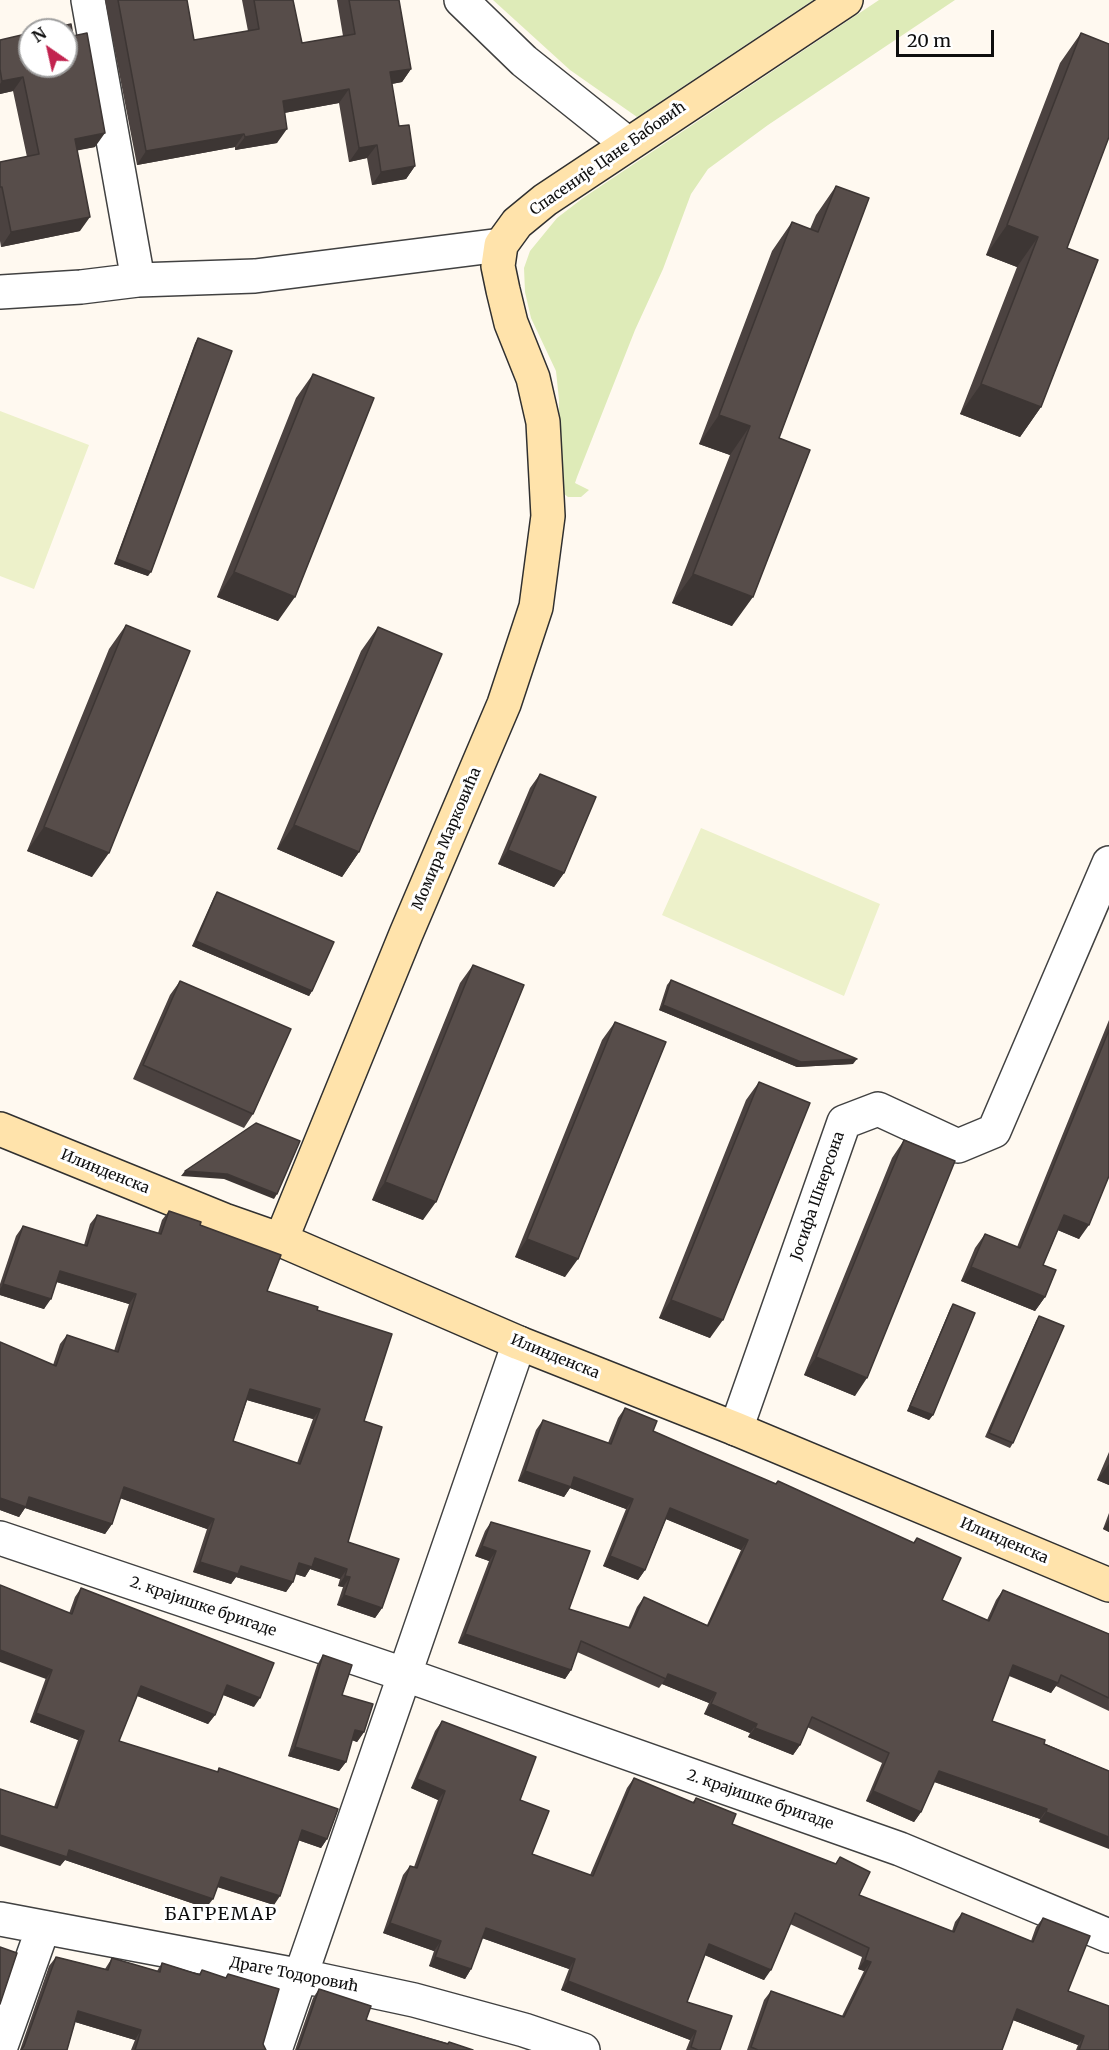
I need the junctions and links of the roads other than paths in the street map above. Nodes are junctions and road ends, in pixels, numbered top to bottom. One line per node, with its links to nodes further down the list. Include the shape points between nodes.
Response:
1 (88, 0): 6 (street)
2 (461, 0): 4 (street, via 524,61)
3 (846, 0): 4 (street, Спасеније Цане Бабовић)
4 (628, 144): 5 (street, Спасеније Цане Бабовић, via 545,200 517,223)
5 (501, 245): 6 (street, via 255,276); 10 (street, Момира Марковића, via 498,266 503,290 533,378 543,422 548,516 532,618 504,704)
6 (138, 279): 7 (street)
7 (0, 292)
8 (1109, 863): 12 (street, Јосифа Шнерсона, via 994,1131 958,1146 878,1109 844,1122)
9 (0, 1129): 10 (street, Илинденска)
10 (281, 1240): 11 (street, Илинденска)
11 (519, 1343): 12 (street, Илинденска); 15 (street)
12 (736, 1429): 14 (street, Илинденска)
13 (0, 1538): 15 (street, 2. крајишке бригаде)
14 (1109, 1585)
15 (406, 1675): 18 (street, 2. крајишке бригаде, via 900,1849); 19 (street)
16 (0, 1919): 17 (street, Драге Тодоровић)
17 (43, 1928): 19 (street, Драге Тодоровић); 20 (street)
18 (1109, 1936)
19 (302, 1976): 21 (street, Драге Тодоровић, via 454,2010); 22 (street)
20 (0, 2049)
21 (577, 2049)
22 (275, 2050)

